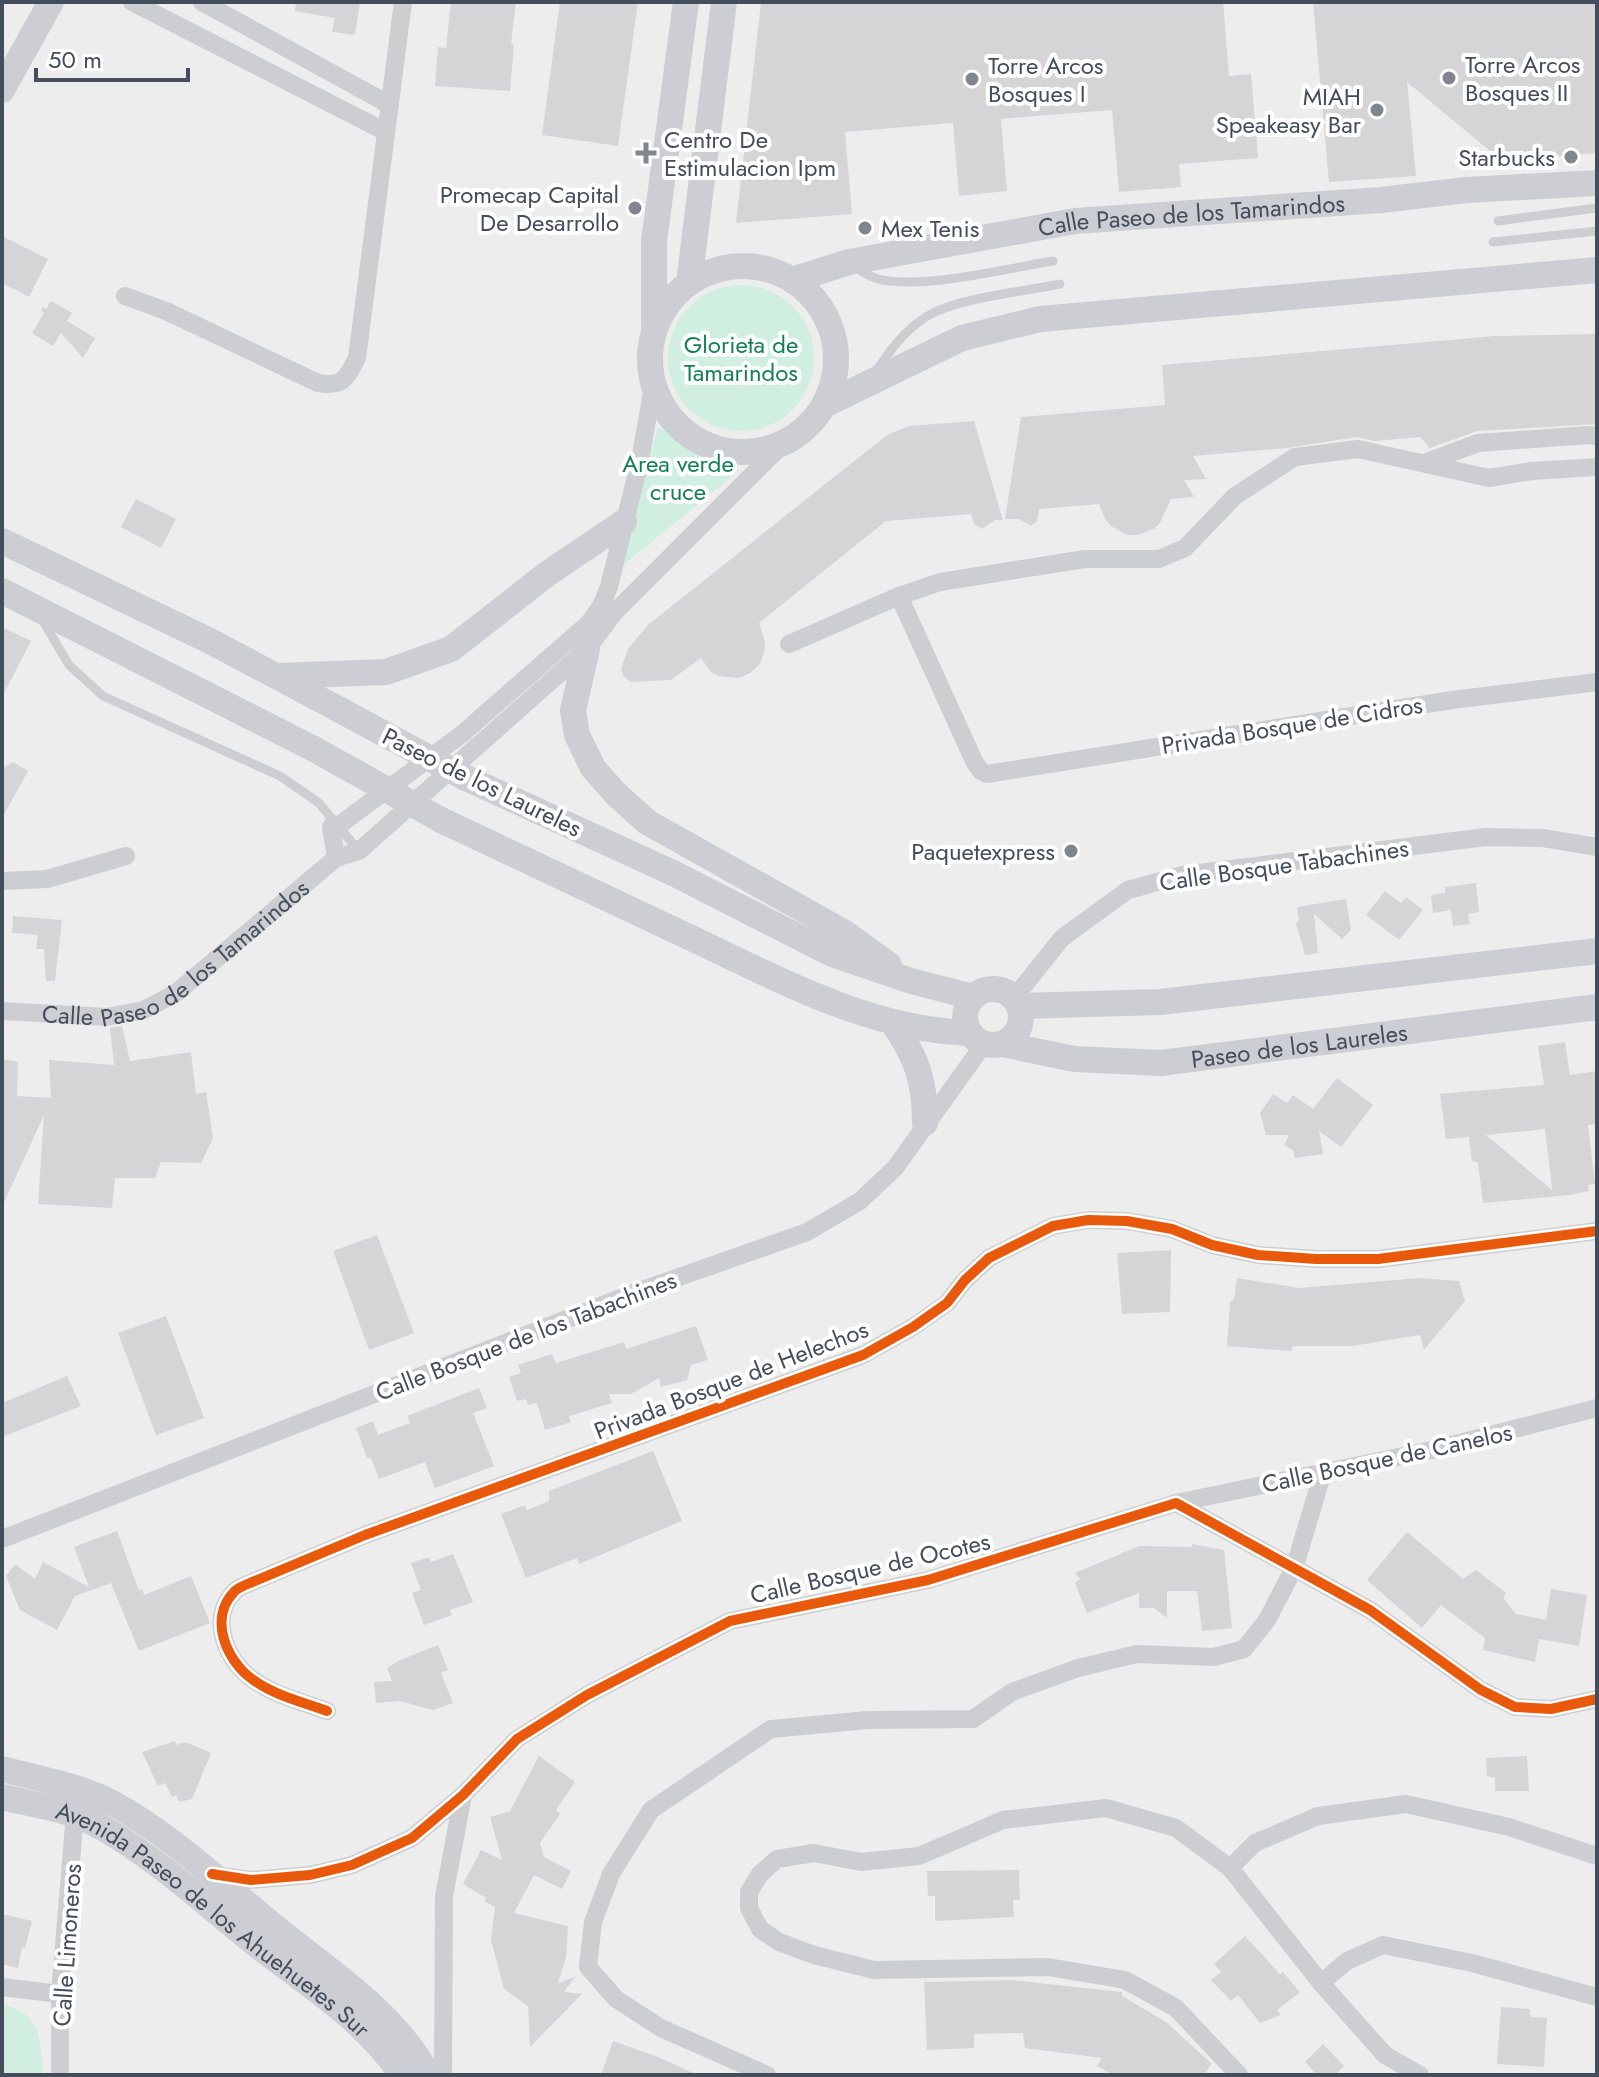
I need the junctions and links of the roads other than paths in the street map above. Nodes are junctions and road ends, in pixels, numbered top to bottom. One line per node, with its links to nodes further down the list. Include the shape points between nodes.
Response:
1 (51, 2): 7 (main road)
2 (132, 2): 9 (street)
3 (202, 2): 8 (street)
4 (403, 2): 8 (street)
5 (685, 9): 6 (main road, via 690,22 706,27); 22 (main road, via 654,241)
6 (722, 11): 19 (main road)
7 (2, 90)
8 (390, 105): 9 (street)
9 (386, 132): 21 (street, via 357,358 347,377 333,385 318,383)
10 (1597, 183): 16 (main road, Calle Paseo de los Tamarindos, via 1075,221)
11 (1597, 208): 12 (lane)
12 (1498, 221)
13 (1597, 231): 14 (lane)
14 (1493, 242)
15 (1053, 261): 16 (lane, via 917,282 880,280)
16 (849, 262): 18 (main road, Calle Paseo de los Tamarindos)
17 (1597, 270): 23 (main road, via 1040,319 962,338)
18 (792, 280): 19 (main road, via 767,269 740,266); 25 (main road, via 813,298 829,323 836,350 834,378)
19 (689, 283): 22 (main road, via 669,302)
20 (1060, 284): 23 (lane, via 933,312 890,349)
21 (125, 296)
22 (654, 328): 24 (main road, via 649,358)
23 (870, 383): 25 (main road)
24 (653, 387): 27 (main road, via 673,422 706,445 745,453); 30 (street)
25 (824, 405): 27 (main road, via 807,427)
26 (1597, 436): 28 (street, via 1478,443)
27 (784, 443): 36 (street, Calle Paseo de los Tamarindos, via 614,613)
28 (1423, 463): 29 (street, via 1489,478); 33 (street, via 1358,449 1295,457 1235,496 1185,548 1159,559 1085,559 940,582)
29 (1597, 467)
30 (624, 522): 37 (main road, via 451,649 386,672); 39 (street, via 609,587 589,623 462,734)
31 (2, 541): 37 (main road, Paseo de los Laureles)
32 (2, 591): 34 (main road, Paseo de los Laureles)
33 (899, 596): 35 (street); 38 (street, Privada Bosque de Cidros, via 975,763 987,774)
34 (36, 608): 39 (lane, via 69,665 103,696 280,776 319,803); 51 (main road, Paseo de los Laureles, bridge, via 314,749 441,820 801,990)
35 (789, 644)
36 (587, 649): 41 (street, Calle Paseo de los Tamarindos); 46 (main road, via 573,710 577,735 593,768 616,794 647,822 845,933)
37 (278, 676): 46 (main road, Paseo de los Laureles, bridge, via 466,778 675,874 832,954)
38 (1597, 682)
39 (338, 826): 41 (lane); 43 (street, Calle Paseo de los Tamarindos, via 331,827)
40 (1597, 847): 48 (street, Calle Bosque Tabachines, via 1543,838 1486,837 1169,879 1128,890 1062,938)
41 (359, 851): 43 (street, Calle Paseo de los Tamarindos)
42 (126, 856): 44 (street, via 47,879)
43 (336, 858): 50 (street, Calle Paseo de los Tamarindos, via 176,993 144,1010 106,1017)
44 (2, 881)
45 (1597, 951): 48 (main road, via 1160,1002)
46 (911, 981): 47 (main road, Paseo de los Laureles)
47 (973, 997): 48 (main road, via 993,989); 52 (main road, via 965,1019)
48 (1017, 1002): 52 (main road, via 1017,1033)
49 (1596, 1008): 52 (main road, Paseo de los Laureles, via 1161,1063 1074,1059)
50 (2, 1011)
51 (893, 1023): 52 (main road, Paseo de los Laureles); 53 (main road, via 922,1080)
52 (985, 1040): 53 (street, Calle Bosque de los Tabachines)
53 (925, 1123): 58 (street, Calle Bosque de los Tabachines, via 895,1168 860,1201 807,1232 631,1294)
54 (1597, 1231): 61 (street, Privada Bosque de Helechos, via 1378,1259 1316,1259 1258,1255 1127,1221 1053,1226 989,1258 947,1303 863,1355 365,1535 234,1592 223,1609 221,1631 233,1661 253,1680)
55 (1597, 1408): 56 (street, Calle Bosque de Canelos)
56 (1323, 1472): 57 (street, Calle Bosque de Canelos); 59 (street)
57 (1176, 1503): 59 (street); 63 (street, Calle Bosque de Ocotes, via 928,1580 730,1621 587,1695 517,1739)
58 (2, 1539)
59 (1295, 1566): 60 (street, via 1370,1610 1481,1690 1515,1707 1551,1709); 78 (street, via 1267,1620 1244,1649 1214,1657 1137,1654 1078,1668 1012,1692 973,1719 868,1720 771,1729 651,1810 611,1874 593,1922 588,1967 616,1999 661,2028)
60 (1597, 1699)
61 (327, 1711)
62 (2, 1769): 68 (main road, Avenida Paseo de los Ahuehuetes Sur, via 82,1789 114,1804)
63 (463, 1795): 68 (street, Calle Bosque de Ocotes, via 412,1838 352,1865 289,1878); 77 (street, via 444,1896)
64 (2, 1797): 65 (main road, Avenida Paseo de los Ahuehuetes Sur)
65 (75, 1814): 71 (street, Calle Limoneros); 73 (main road, Avenida Paseo de los Ahuehuetes Sur, via 168,1872 348,2015)
66 (1597, 1856): 67 (street, via 1509,1827 1406,1804 1318,1816 1255,1843)
67 (1230, 1868): 69 (street); 79 (street, via 1176,1828 1106,1808 1003,1820 919,1856 861,1862 814,1853 777,1859 749,1892 749,1908 760,1929 779,1942 874,1970 1048,1967 1125,1980 1176,2008)
68 (212, 1874): 73 (main road, Avenida Paseo de los Ahuehuetes Sur)
69 (1321, 1983): 72 (street, via 1347,1961 1383,1945); 80 (street, via 1385,2055)
70 (2, 1987): 71 (street)
71 (60, 1994): 74 (street, Calle Limoneros)
72 (1597, 1997)
73 (377, 2026): 75 (main road, Avenida Paseo de los Ahuehuetes Sur); 76 (main road, Avenida Paseo de los Ahuehuetes Sur, via 411,2049)
74 (60, 2075)
75 (402, 2075)
76 (428, 2075)
77 (443, 2075)
78 (767, 2075)
79 (1239, 2075)
80 (1420, 2075)

